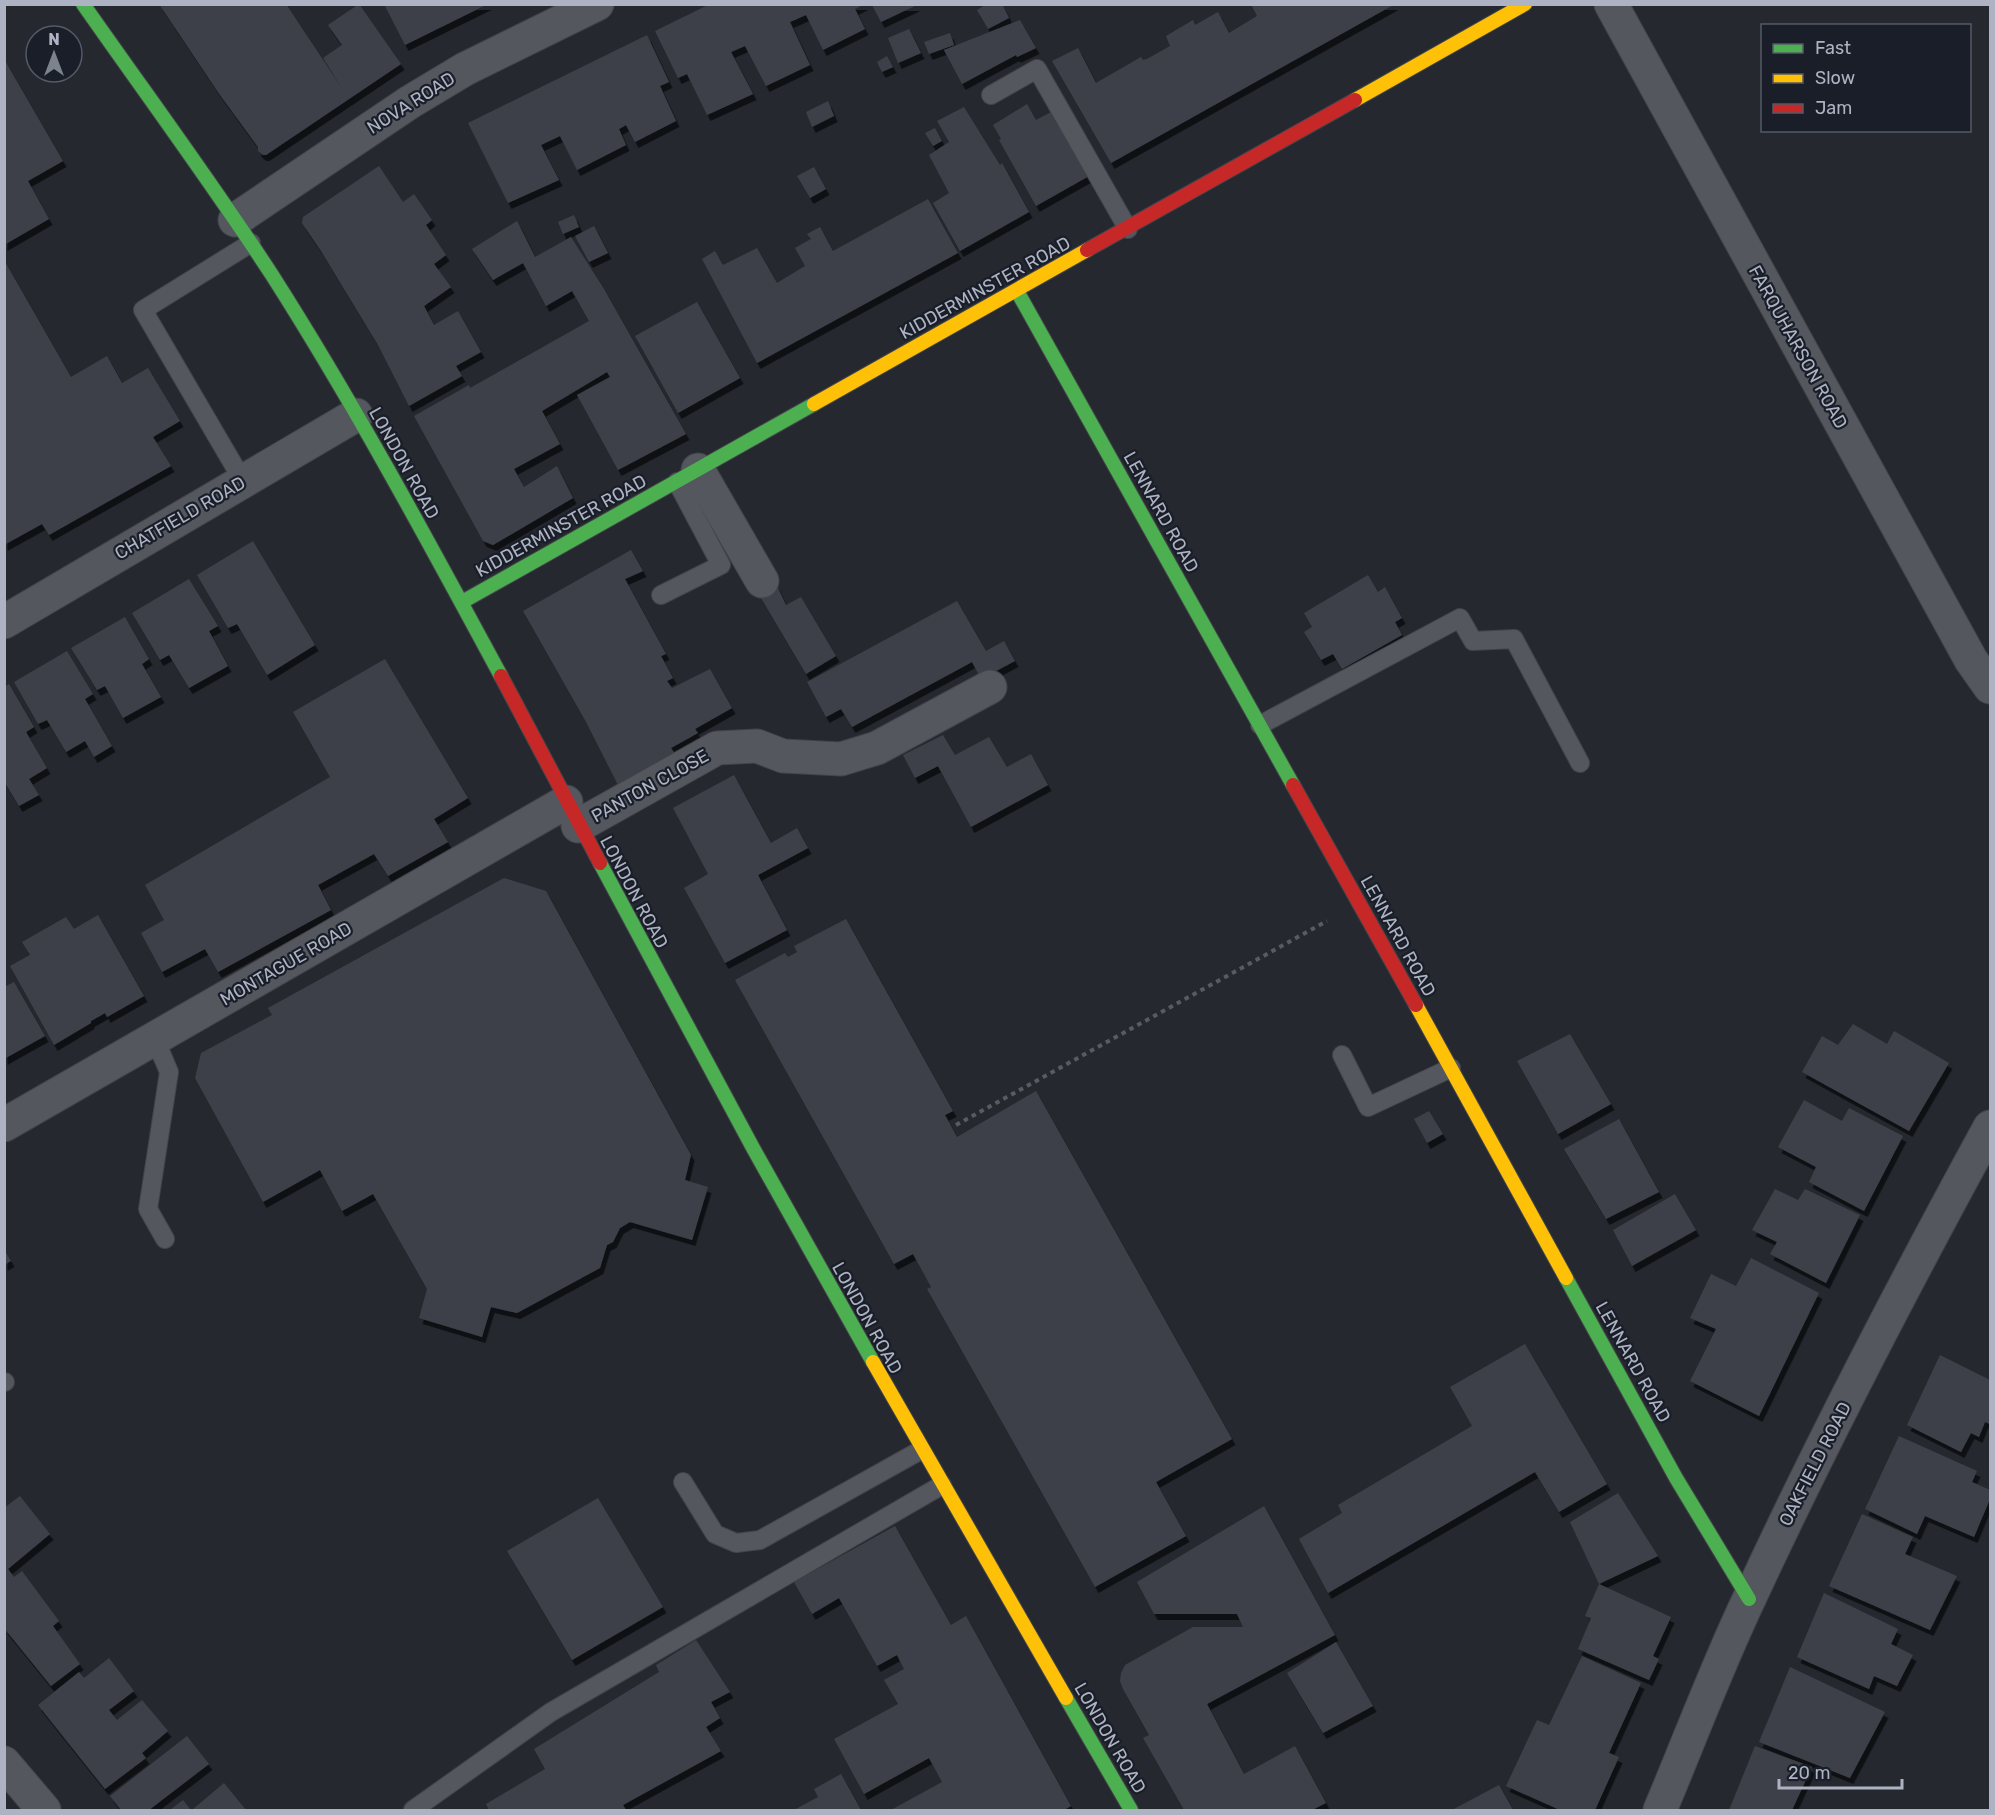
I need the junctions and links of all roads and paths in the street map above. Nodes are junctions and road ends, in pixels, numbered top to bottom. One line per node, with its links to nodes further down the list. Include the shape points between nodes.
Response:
1 (83, 4): 7 (street, LONDON ROAD)
2 (597, 4): 7 (street, NOVA ROAD, via 465,69 410,102)
3 (1525, 4): 6 (street, KIDDERMINSTER ROAD)
4 (1611, 4): 17 (street, FARQUHARSON ROAD, via 1971,660)
5 (991, 95): 6 (lane, via 1037,69)
6 (1128, 229): 8 (street, KIDDERMINSTER ROAD)
7 (243, 232): 9 (street, LONDON ROAD); 11 (lane, via 142,310)
8 (1017, 291): 10 (street, KIDDERMINSTER ROAD); 18 (street, LENNARD ROAD)
9 (356, 415): 11 (street, CHATFIELD ROAD); 14 (street, LONDON ROAD)
10 (687, 476): 12 (street); 13 (lane, via 721,565); 14 (street, KIDDERMINSTER ROAD)
11 (243, 481): 15 (street, CHATFIELD ROAD)
12 (762, 582)
13 (661, 595)
14 (462, 602): 20 (street, LONDON ROAD)
15 (4, 622)
16 (990, 687): 20 (street, PANTON CLOSE, via 877,748 841,759 783,756 757,746 717,748)
17 (1990, 687)
18 (1260, 725): 19 (lane, via 1460,618 1473,641 1514,639); 21 (street, LENNARD ROAD)
19 (1580, 763)
20 (572, 814): 22 (street, MONTAGUE ROAD); 29 (street, LONDON ROAD)
21 (1359, 904): 24 (street, LENNARD ROAD); 26 (path)
22 (155, 1039): 25 (street, MONTAGUE ROAD); 28 (lane, via 169,1072 148,1209)
23 (1342, 1055): 24 (lane, via 1368,1107)
24 (1451, 1068): 32 (street, LENNARD ROAD, via 1676,1478)
25 (4, 1125)
26 (956, 1125)
27 (1990, 1127): 32 (street, OAKFIELD ROAD)
28 (165, 1239)
29 (921, 1450): 30 (lane, via 760,1540 736,1543 715,1534); 31 (street, LONDON ROAD)
30 (683, 1482)
31 (942, 1485): 35 (lane, via 551,1712); 36 (street, LONDON ROAD)
32 (1749, 1599): 37 (street, OAKFIELD ROAD)
33 (4, 1763): 34 (street)
34 (35, 1807)
35 (413, 1810)
36 (1131, 1810)
37 (1660, 1810)

